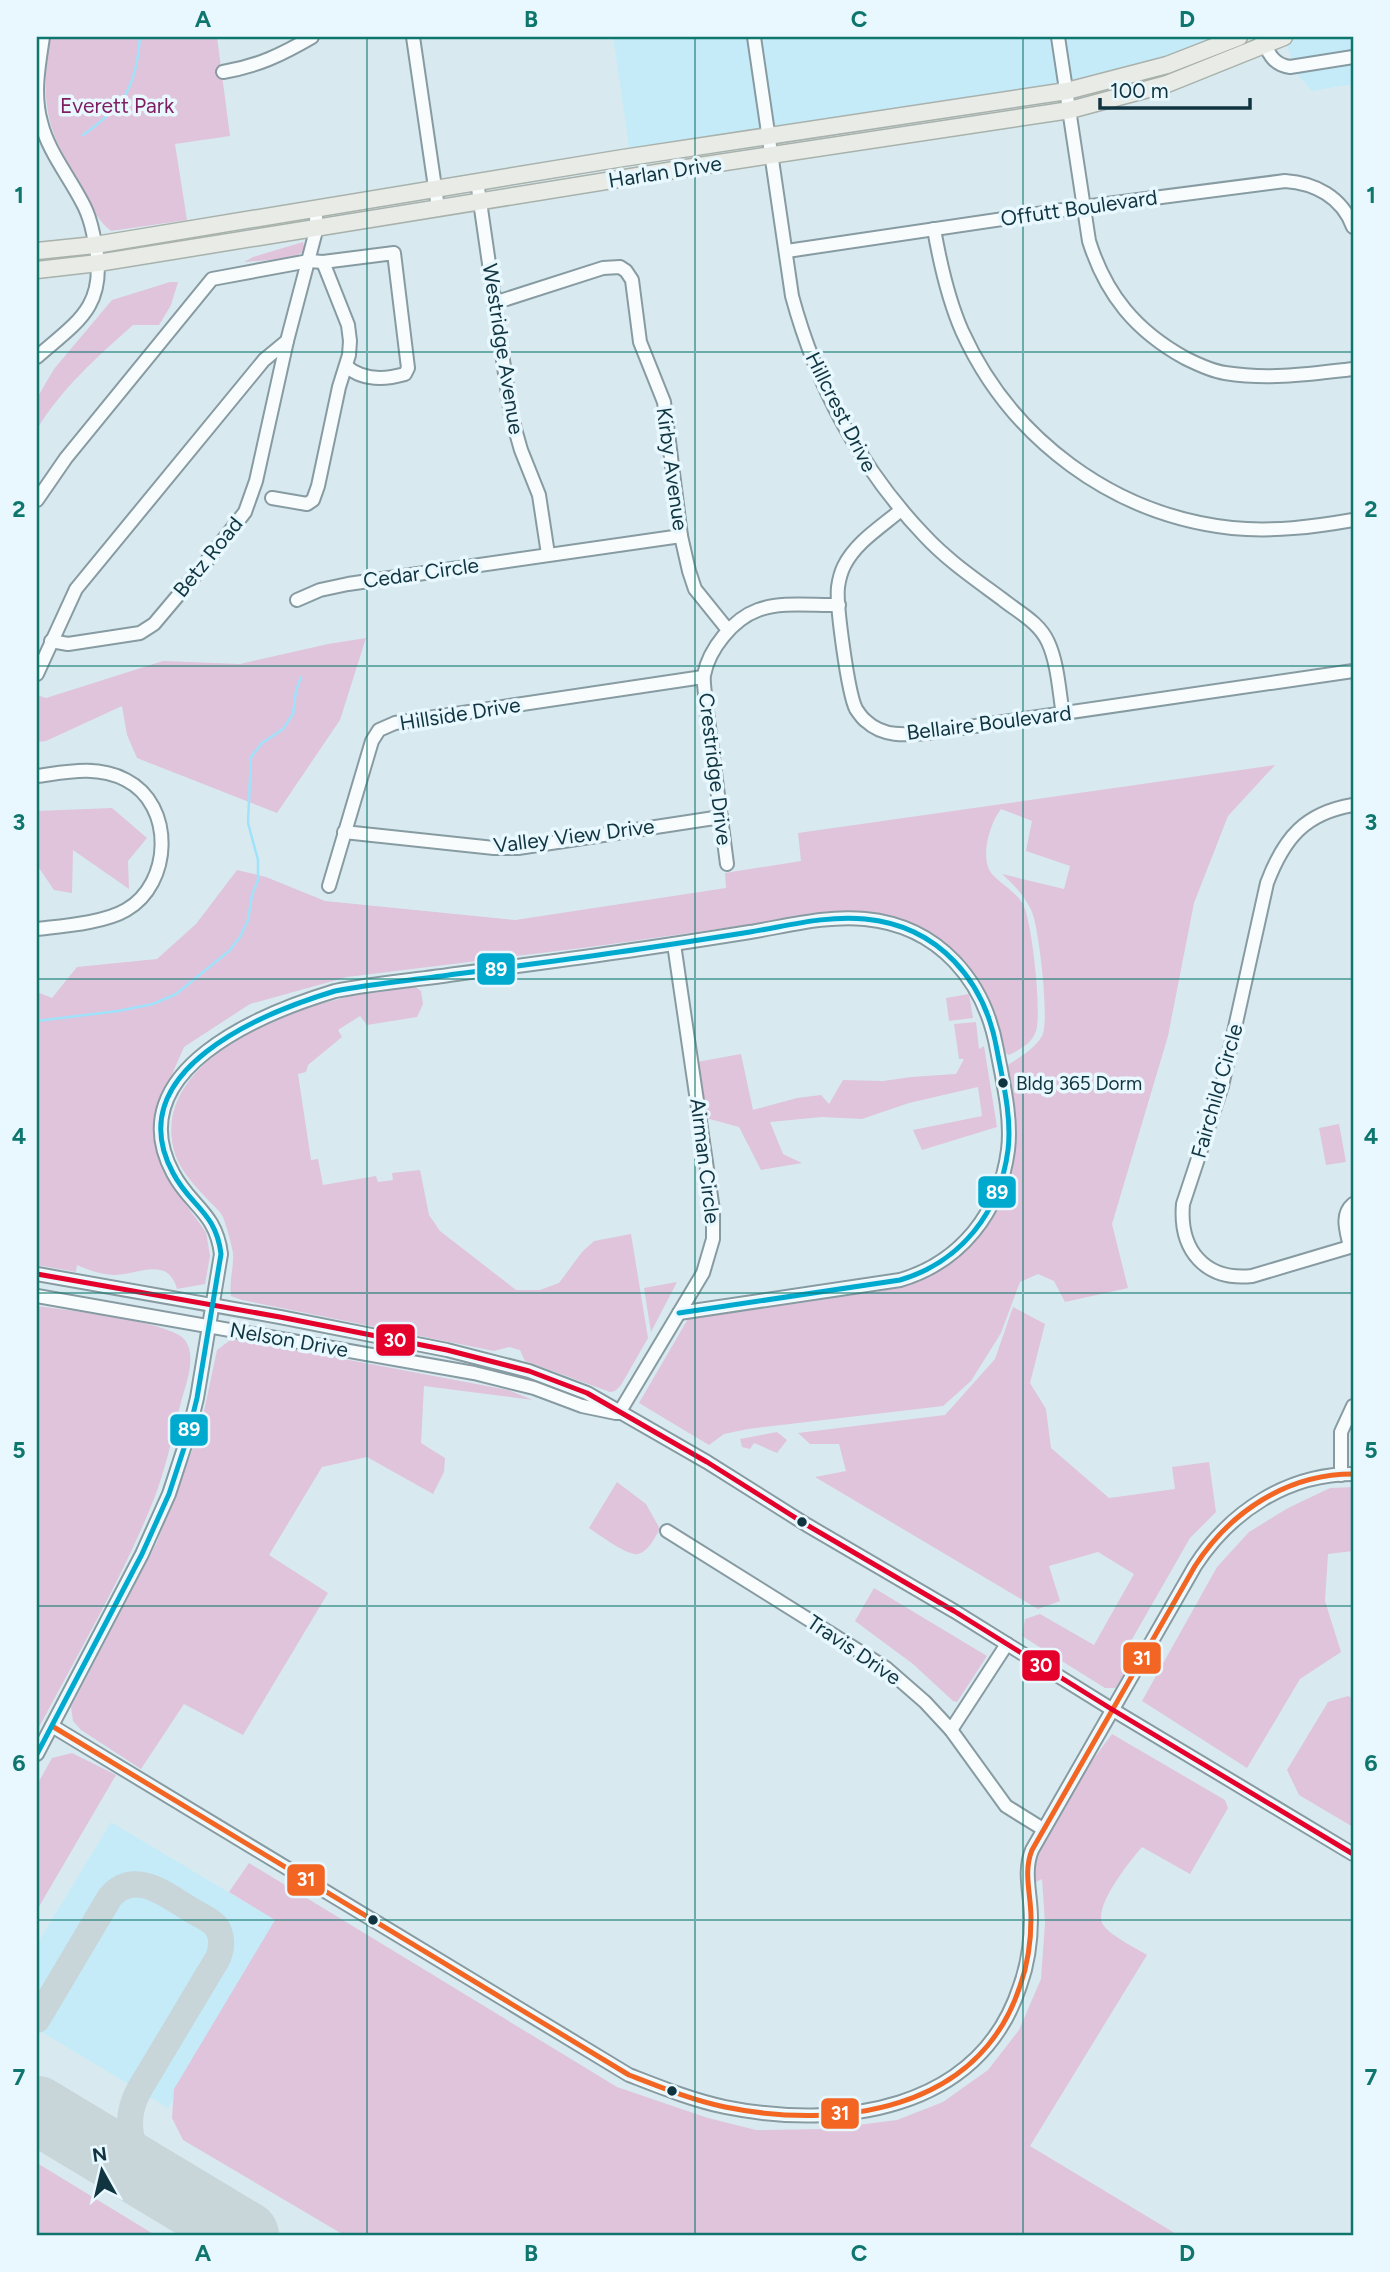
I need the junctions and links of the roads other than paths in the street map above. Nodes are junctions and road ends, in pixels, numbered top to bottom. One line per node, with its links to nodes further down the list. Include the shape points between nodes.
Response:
1 (43, 37): 8 (street); 26 (street, via 37,91 41,122 50,148 83,204)
2 (312, 37): 11 (street, via 251,67)
3 (413, 37): 17 (street)
4 (754, 37): 14 (street, Hillcrest Drive)
5 (1058, 37): 12 (street)
6 (1239, 37): 12 (main road, Harlan Drive, via 1167,65)
7 (1284, 37): 9 (main road, Harlan Drive)
8 (37, 38)
9 (1263, 41): 10 (street, via 1280,66); 13 (main road, Harlan Drive, via 1167,84)
10 (1353, 57)
11 (223, 72)
12 (1067, 91): 13 (street); 14 (main road, Harlan Drive)
13 (1070, 110): 15 (main road, Harlan Drive); 19 (street)
14 (769, 137): 15 (street, Hillcrest Drive); 16 (main road, Harlan Drive)
15 (772, 155): 18 (main road, Harlan Drive); 28 (street, Hillcrest Drive)
16 (477, 181): 17 (main road, Harlan Drive); 18 (street, Westridge Avenue)
17 (435, 188): 20 (main road, Harlan Drive); 21 (street)
18 (480, 201): 21 (main road, Harlan Drive); 34 (street, Westridge Avenue)
19 (1084, 207): 23 (street, Offutt Boulevard, via 1285,181 1306,183 1324,192 1341,205); 24 (street, Offutt Boulevard); 38 (street, via 1097,267 1130,316 1161,345 1221,373 1284,378)
20 (315, 208): 22 (street, Betz Road); 26 (main road, Harlan Drive)
21 (438, 208): 22 (main road, Harlan Drive)
22 (317, 227): 29 (street, Betz Road); 31 (main road, Harlan Drive)
23 (1353, 227)
24 (934, 229): 28 (street, Offutt Boulevard); 42 (street, via 947,290 962,331 1014,414 1060,459 1127,500 1202,523 1286,529)
25 (37, 244): 26 (main road)
26 (95, 245): 27 (main road, Harlan Drive); 31 (street)
27 (37, 251)
28 (787, 251): 41 (street, Hillcrest Drive, via 792,296 809,352 845,428 880,486)
29 (309, 261): 30 (street); 35 (street, Betz Road); 40 (street, via 212,279)
30 (323, 262): 37 (street, via 348,325); 37 (street, via 394,253 408,368 405,374 371,378)
31 (98, 263): 32 (main road, Harlan Drive); 33 (main road); 36 (street, via 90,305)
32 (37, 270)
33 (37, 276)
34 (495, 303): 43 (street, Kirby Avenue, via 603,268 626,271 632,280 640,342 664,402); 44 (street, Westridge Avenue, via 510,415 539,495)
35 (287, 341): 48 (street, via 264,360 76,589); 48 (street, Betz Road, via 245,512 202,567 154,624 140,633 68,644)
36 (37, 356)
37 (346, 366): 39 (street, via 313,500 307,504)
38 (1353, 369)
39 (272, 498)
40 (37, 500)
41 (901, 510): 46 (street, Bellaire Boulevard, via 851,556 840,578); 52 (street, Hillcrest Drive, via 954,563 1043,633 1054,660)
42 (1353, 520)
43 (681, 536): 44 (street, Cedar Circle); 47 (street, Kirby Avenue, via 695,589)
44 (548, 554): 45 (street, Cedar Circle, via 348,584)
45 (297, 600)
46 (839, 604): 47 (street, Crestridge Drive, via 757,610); 52 (street, Bellaire Boulevard, via 856,709 882,732 900,736)
47 (728, 630): 51 (street, Crestridge Drive)
48 (51, 641): 50 (street)
49 (1353, 671): 52 (street, Bellaire Boulevard)
50 (37, 674)
51 (704, 677): 55 (street, Crestridge Drive); 56 (street, Hillside Drive, via 395,723 379,730 372,741)
52 (1063, 715)
53 (37, 776): 59 (street, via 82,769 128,780 152,808 162,831 163,850 151,886 126,910 106,918)
54 (1353, 805): 62 (street, Fairchild Circle, via 1322,813 1303,825 1277,856 1222,1086 1181,1220 1183,1235 1198,1259 1237,1277)
55 (721, 817): 56 (street, Valley View Drive, via 518,848); 57 (street, Crestridge Drive)
56 (344, 832): 58 (street, Hillside Drive)
57 (727, 864)
58 (329, 886)
59 (37, 929)
60 (674, 944): 65 (street, via 335,991 272,1013 194,1061 172,1088 162,1126 163,1142 173,1174 206,1213 220,1241); 66 (street, Airman Circle, via 714,1228 707,1264); 66 (street, via 855,919 885,923 929,942 966,973 987,1010 1009,1139 999,1189 985,1218 954,1253 925,1271 892,1282)
61 (1353, 1204): 62 (street, via 1345,1219)
62 (1352, 1247)
63 (37, 1274): 65 (street, Nelson Drive)
64 (37, 1296): 67 (street, Nelson Drive)
65 (214, 1305): 67 (street); 69 (street, Nelson Drive, via 500,1363 587,1393)
66 (679, 1313): 69 (street, Airman Circle)
67 (210, 1327): 69 (street, Nelson Drive, via 485,1376); 74 (street, via 187,1439 169,1494)
68 (1353, 1406): 70 (street, via 1339,1449)
69 (619, 1413): 72 (street, Nelson Drive)
70 (1347, 1474): 73 (street, via 1314,1478 1277,1492 1223,1529 1195,1566)
71 (667, 1531): 75 (street, Travis Drive, via 886,1668)
72 (1007, 1644): 73 (street, Nelson Drive); 75 (street)
73 (1113, 1710): 77 (street); 78 (street, Nelson Drive)
74 (52, 1726): 76 (street); 77 (street, via 629,2075 687,2097 748,2110 828,2114 892,2106 936,2089 973,2061 1010,2011 1024,1973 1031,1919 1027,1865)
75 (951, 1730): 77 (street, Travis Drive, via 1006,1806)
76 (37, 1754)
77 (1043, 1829)
78 (1353, 1854)

